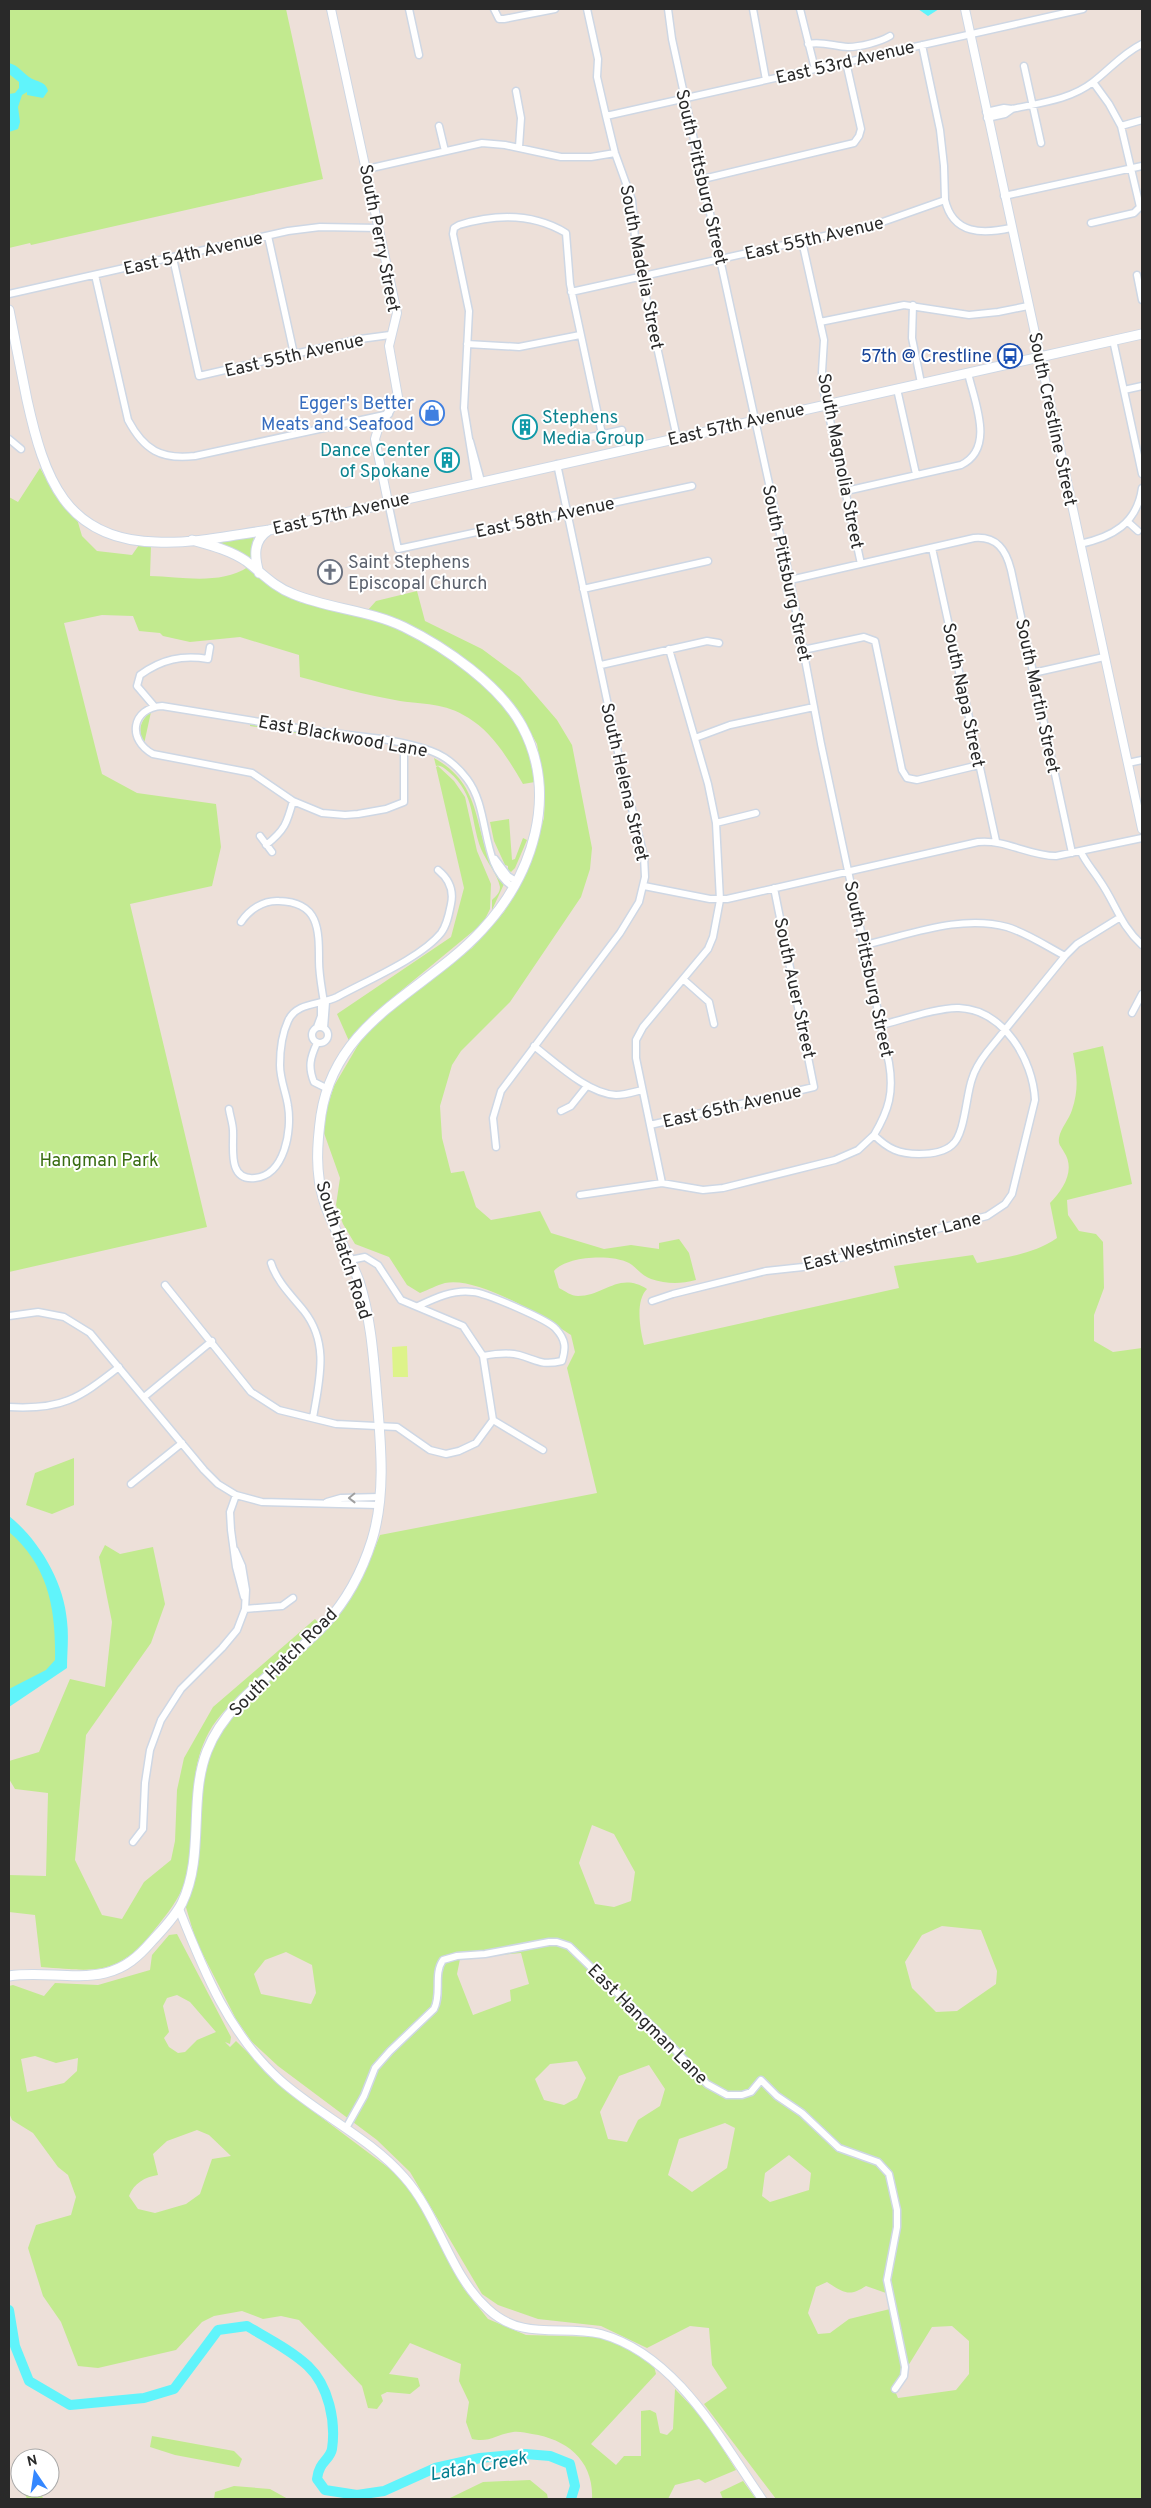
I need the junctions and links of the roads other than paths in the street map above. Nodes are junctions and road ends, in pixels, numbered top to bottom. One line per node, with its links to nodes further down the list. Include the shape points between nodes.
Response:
1 (332, 9): 36 (street, South Perry Street)
2 (409, 9): 16 (street)
3 (494, 9): 4 (street, via 499,19)
4 (554, 9)
5 (587, 9): 26 (street, South Madelia Street)
6 (668, 9): 23 (street, South Pittsburg Street)
7 (753, 9): 20 (street)
8 (800, 9): 13 (street)
9 (966, 9): 11 (street, South Crestline Street)
10 (1083, 9): 11 (street, East 53rd Avenue)
11 (971, 34): 15 (street, East 53rd Avenue); 25 (street, South Crestline Street)
12 (890, 36): 13 (street, via 851,47 823,42)
13 (808, 44): 19 (street)
14 (1142, 44): 21 (street, via 1119,58)
15 (922, 45): 17 (street, East 53rd Avenue); 39 (street, via 941,139)
16 (420, 55)
17 (846, 62): 19 (street, East 53rd Avenue); 37 (street, via 860,124 858,139 847,146)
18 (1024, 66): 24 (street)
19 (813, 69): 20 (street, East 53rd Avenue)
20 (766, 80): 23 (street, East 53rd Avenue)
21 (1093, 82): 24 (street, via 1070,95); 29 (street)
22 (516, 91): 31 (street, via 521,118)
23 (684, 98): 26 (street, East 53rd Avenue); 37 (street, South Pittsburg Street)
24 (1033, 105): 25 (street, via 1004,108); 30 (street)
25 (987, 115): 38 (street, South Crestline Street)
26 (606, 116): 33 (street, South Madelia Street)
27 (1142, 120): 29 (street)
28 (439, 126): 32 (street)
29 (1121, 126): 35 (street)
30 (1041, 143)
31 (519, 147): 32 (street, via 482,143); 33 (street, via 561,156 591,157)
32 (445, 151): 36 (street)
33 (615, 153): 49 (street, South Madelia Street, via 632,200 635,246)
34 (1142, 166): 35 (street)
35 (1130, 168): 38 (street); 40 (street, via 1140,210)
36 (367, 169): 41 (street, South Perry Street)
37 (702, 179): 46 (street, South Pittsburg Street)
38 (1004, 196): 42 (street, South Crestline Street)
39 (945, 200): 42 (street, via 954,218 971,231 991,233); 44 (street, East 55th Avenue, via 886,221)
40 (1091, 223)
41 (379, 228): 43 (street, East 54th Avenue, via 304,228); 58 (street, South Perry Street, via 397,318)
42 (1011, 228): 54 (street, South Crestline Street)
43 (268, 236): 45 (street, East 54th Avenue); 62 (street)
44 (802, 241): 46 (street, East 55th Avenue); 56 (street, South Magnolia Street)
45 (173, 258): 47 (street, East 54th Avenue); 62 (street, East 55th Avenue, via 199,376)
46 (720, 260): 49 (street, East 55th Avenue); 71 (street, South Pittsburg Street)
47 (95, 275): 51 (street, East 54th Avenue); 70 (street, via 128,420 136,435 154,451 166,456 195,456)
48 (1137, 275): 52 (street)
49 (642, 277): 50 (street, East 55th Avenue); 74 (street, South Madelia Street)
50 (571, 292): 59 (street); 61 (street, via 566,232 519,217 491,218 454,228 468,303)
51 (9, 294)
52 (1142, 300)
53 (913, 305): 54 (street, via 969,315); 56 (street, via 881,308); 65 (street, via 912,338)
54 (1028, 306): 63 (street, South Crestline Street)
55 (9, 310): 91 (main road, East 57th Avenue, via 41,457 54,486 71,510 100,530 119,537 157,542)
56 (820, 322): 69 (street, South Magnolia Street)
57 (1142, 334): 60 (main road, East 57th Avenue)
58 (390, 335): 62 (street, East 55th Avenue); 70 (street, South Perry Street, via 389,346 399,394)
59 (580, 335): 61 (street, via 519,347); 73 (street)
60 (1113, 340): 63 (main road, East 57th Avenue); 68 (street)
61 (467, 344): 82 (street, via 464,408 469,449)
62 (294, 354)
63 (1039, 356): 64 (main road, East 57th Avenue); 92 (street, South Crestline Street)
64 (968, 373): 65 (main road, East 57th Avenue); 80 (street, via 981,432 977,451 961,465)
65 (921, 383): 67 (main road, East 57th Avenue)
66 (1142, 386): 68 (street)
67 (897, 388): 69 (main road, East 57th Avenue); 80 (street)
68 (1124, 390): 78 (street)
69 (827, 404): 71 (main road, East 57th Avenue); 85 (street, South Magnolia Street)
70 (389, 414): 86 (street, South Perry Street, via 377,432 375,442)
71 (755, 420): 74 (main road, East 57th Avenue); 98 (street, South Pittsburg Street)
72 (622, 430): 73 (street)
73 (602, 434): 76 (street)
74 (677, 438): 79 (main road, East 57th Avenue)
75 (9, 439): 77 (street)
76 (581, 439)
77 (21, 449)
78 (1140, 456): 81 (street)
79 (557, 464): 82 (main road, East 57th Avenue); 87 (street, South Helena Street)
80 (916, 474): 85 (street)
81 (1142, 474)
82 (479, 482): 86 (main road, East 57th Avenue)
83 (692, 486): 87 (street, East 58th Avenue)
84 (1142, 488): 88 (street)
85 (846, 491): 96 (street, South Magnolia Street)
86 (388, 502): 89 (main road, East 57th Avenue); 94 (street, South Perry Street)
87 (567, 511): 94 (street, East 58th Avenue); 99 (street, South Helena Street)
88 (1128, 522): 90 (street); 92 (street, via 1112,535)
89 (270, 530): 91 (main road, East 57th Avenue); 97 (main road, via 256,547)
90 (1138, 531)
91 (192, 540): 97 (main road, South Hatch Road, via 232,553)
92 (1080, 544): 104 (street, South Crestline Street)
93 (932, 548): 96 (street); 106 (street, South Martin Street, via 980,538 997,543 1007,557); 113 (street, South Napa Street)
94 (398, 549)
95 (708, 561): 99 (street)
96 (861, 564): 98 (street)
97 (259, 573): 127 (main road, South Hatch Road, via 292,594 367,613 404,627 456,660 504,701 530,743 539,780 538,827)
98 (790, 580): 103 (street, South Pittsburg Street)
99 (583, 589): 105 (street, South Helena Street)
100 (719, 643): 102 (street, via 707,641)
101 (210, 647): 107 (street, via 208,659 171,658 140,674 137,686)
102 (669, 650): 105 (street); 109 (street)
103 (803, 650): 108 (street, South Pittsburg Street); 113 (street, via 864,637 872,639 878,648 902,770 907,778 917,780)
104 (1104, 657): 106 (street); 112 (street, South Crestline Street)
105 (601, 665): 128 (street, South Helena Street, via 620,762 644,856)
106 (1033, 673): 124 (street, South Martin Street)
107 (154, 706): 110 (street, East Blackwood Lane); 114 (street, via 143,713 137,723 138,741 146,750 174,759 252,773)
108 (814, 707): 109 (street, via 730,725); 126 (street, South Pittsburg Street)
109 (695, 738): 116 (street)
110 (404, 744): 114 (street, via 406,795 402,803 386,809 346,815 322,813); 127 (street, East Blackwood Lane, via 434,752 466,778 479,799 486,839 495,859)
111 (1142, 760): 112 (street)
112 (1128, 764): 117 (street, South Crestline Street)
113 (979, 765): 120 (street, South Napa Street)
114 (293, 801): 121 (street, via 287,824)
115 (756, 814): 116 (street)
116 (716, 823): 130 (street)
117 (1142, 829)
118 (260, 836): 121 (street)
119 (1142, 838): 123 (street)
120 (996, 841): 124 (street, via 1043,855); 126 (street, via 971,843)
121 (266, 845): 122 (street)
122 (272, 852)
123 (1081, 852): 124 (street); 131 (street)
124 (1072, 854)
125 (438, 870): 138 (street, via 447,878 452,900 442,931 422,949)
126 (848, 871): 129 (street); 133 (street, South Pittsburg Street)
127 (515, 884): 148 (main road, South Hatch Road, via 476,936 368,1024 346,1052)
128 (644, 886): 130 (street); 145 (street, South Helena Street, via 639,902 620,933)
129 (774, 888): 130 (street); 147 (street, South Auer Street)
130 (720, 900): 136 (street, via 711,943)
131 (1119, 918): 134 (street); 135 (street, via 1099,929)
132 (240, 922): 138 (street, via 249,910 276,901 302,906 319,929 320,982)
133 (864, 945): 135 (street, via 955,924 985,923 1019,931); 141 (street, South Pittsburg Street)
134 (1142, 945)
135 (1065, 956): 143 (street)
136 (683, 979): 140 (street, via 709,1002); 149 (street, via 638,1036 636,1048)
137 (1142, 994): 139 (street)
138 (324, 1003): 142 (street, via 327,1013); 150 (street, via 303,1007 288,1021 280,1049 280,1067 288,1106 288,1138 277,1165 269,1173 252,1179 236,1169 232,1160 233,1129)
139 (1132, 1013)
140 (714, 1024)
141 (881, 1025): 143 (street, via 957,1007 976,1011); 153 (street, South Pittsburg Street, via 892,1091 888,1111)
142 (321, 1028): 144 (street, via 311,1035); 144 (street, via 328,1034 327,1039)
143 (1005, 1030): 153 (street, via 976,1066 960,1134 954,1145 940,1152 900,1153); 160 (street, East Westminster Lane, via 1027,1066 1035,1100 1017,1182 1005,1204 987,1216 844,1257 803,1268 766,1271)
144 (316, 1043): 148 (street, via 310,1058 310,1072 314,1082)
145 (534, 1046): 146 (street); 154 (street, South Helena Street, via 511,1076 495,1106)
146 (587, 1086): 149 (street, via 616,1095); 151 (street, via 571,1106)
147 (814, 1087): 152 (street, East 65th Avenue)
148 (326, 1088): 157 (main road, South Hatch Road, via 317,1145 320,1185 324,1202)
149 (642, 1090): 152 (street)
150 (229, 1109)
151 (561, 1111)
152 (650, 1125): 155 (street)
153 (874, 1135): 155 (street, South Pittsburg Street, via 859,1149 835,1160 722,1188 703,1190)
154 (496, 1146)
155 (662, 1183): 156 (street, South Pittsburg Street)
156 (580, 1195)
157 (350, 1260): 161 (street, via 365,1257 378,1265 402,1300); 170 (main road, South Hatch Road, via 368,1319)
158 (271, 1263): 168 (street, via 274,1275 307,1316 318,1336 322,1365)
159 (165, 1285): 163 (street)
160 (652, 1301)
161 (418, 1306): 164 (street, via 463,1326); 164 (street, via 457,1292 486,1295 555,1328 566,1349 562,1360 547,1364 518,1355)
162 (9, 1316): 165 (street, via 38,1312 64,1317 90,1333)
163 (212, 1341): 166 (street); 168 (street, via 251,1392 279,1410)
164 (482, 1356): 169 (street)
165 (119, 1367): 166 (street); 167 (street, via 85,1393 60,1404 35,1408)
166 (144, 1397): 171 (street)
167 (9, 1407)
168 (313, 1418): 170 (street, via 336,1424)
169 (493, 1420): 170 (street, via 476,1443 446,1454 430,1450 397,1427); 172 (street)
170 (380, 1427): 175 (main road, South Hatch Road)
171 (182, 1443): 173 (street); 174 (street, via 218,1484)
172 (543, 1450)
173 (131, 1484)
174 (236, 1495): 175 (street, via 262,1502 326,1502 341,1498); 177 (street, via 230,1512)
175 (379, 1501): 179 (main road, South Hatch Road, via 367,1556 348,1595 325,1624 234,1710 210,1744 198,1778 192,1873)
176 (293, 1598): 177 (street, via 282,1606)
177 (245, 1609): 178 (street, via 237,1630 181,1689 161,1720 150,1750 143,1829)
178 (134, 1842)
179 (179, 1909): 180 (main road, South Hatch Road, via 144,1951 121,1968 93,1975 39,1973); 181 (street, via 207,1976 238,2033 282,2081)
180 (9, 1976)
181 (346, 2128): 182 (street, East Hangman Lane, via 375,2068 434,2009 443,1960 549,1942 569,1946 664,2037 707,2084 727,2095 742,2095 751,2092 761,2080 839,2148 886,2168 897,2210 887,2280 905,2367 904,2376); 183 (street, via 405,2177 467,2283 488,2310 514,2325 544,2332 599,2334 627,2344 654,2361 696,2406)
182 (895, 2389)
183 (762, 2499)

